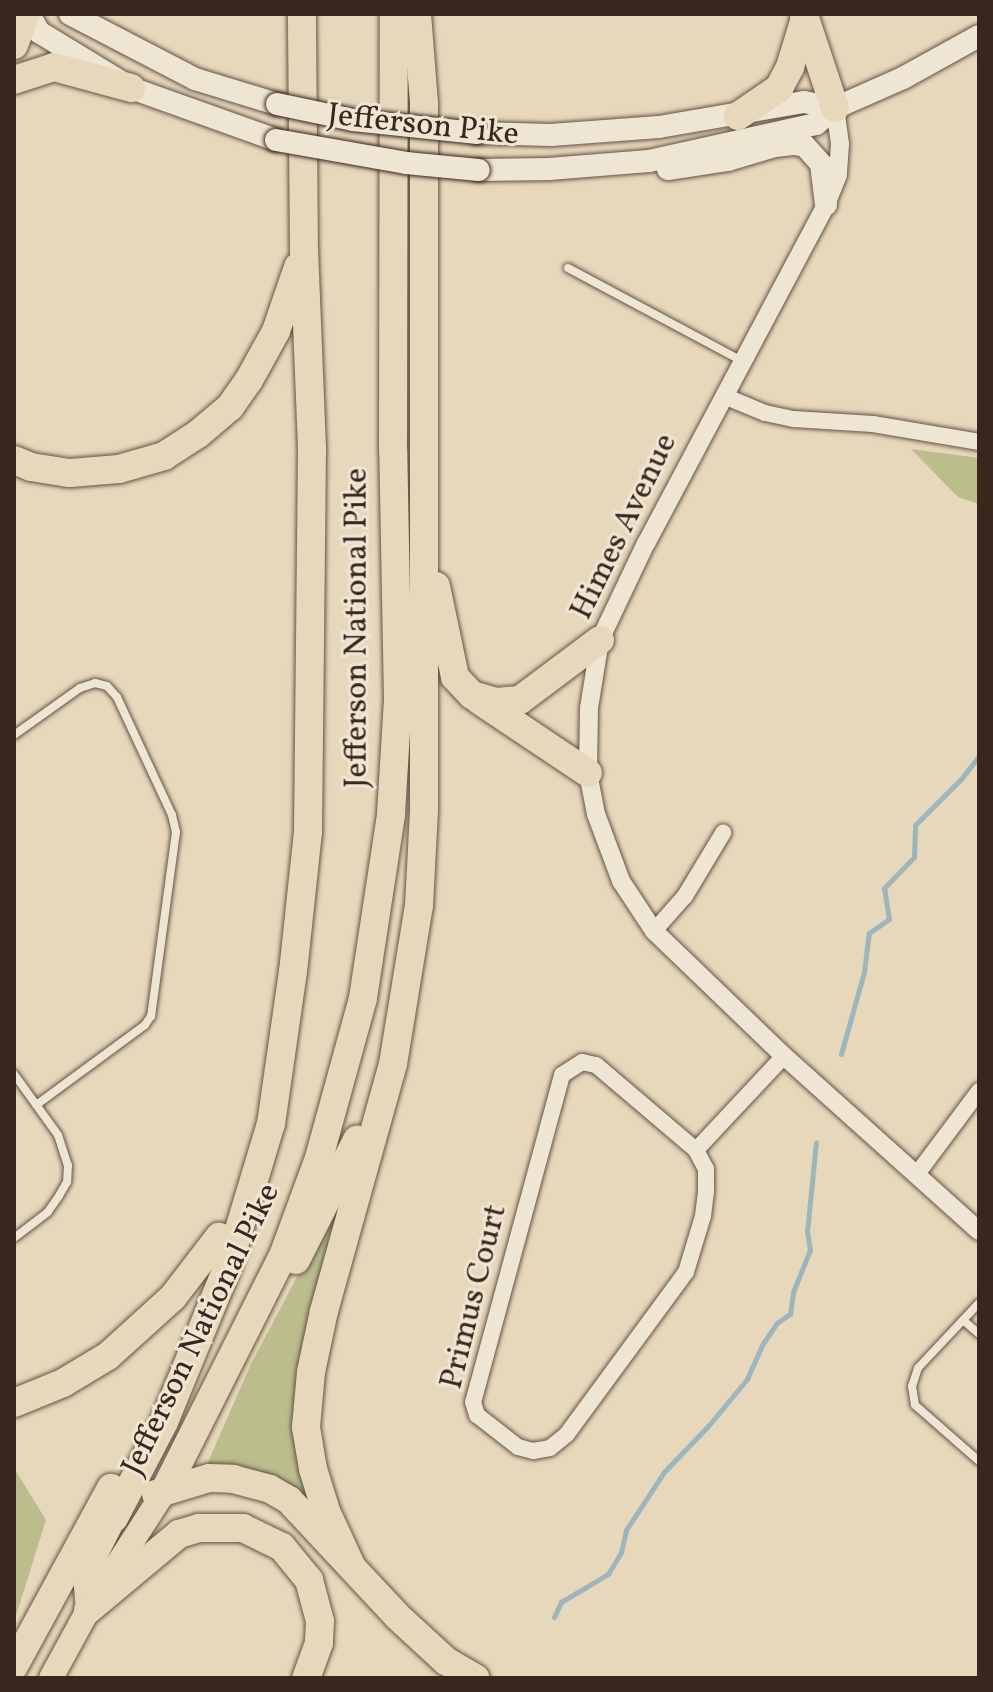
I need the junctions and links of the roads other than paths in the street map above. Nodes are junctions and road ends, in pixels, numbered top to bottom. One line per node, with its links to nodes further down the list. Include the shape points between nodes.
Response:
1 (27, 14): 9 (highway); 11 (main road, Jefferson Pike, via 39,32)
2 (70, 14): 14 (main road, Jefferson Pike, bridge, via 195,79 353,120 551,135)
3 (302, 14): 17 (highway, Jefferson National Pike)
4 (394, 14): 44 (highway, Jefferson National Pike, via 398,700 391,814 363,998 319,1158 284,1253)
5 (417, 14): 12 (highway)
6 (436, 14): 12 (highway)
7 (805, 16): 13 (highway); 14 (highway, via 779,88)
8 (979, 36): 13 (main road, Jefferson Pike)
9 (14, 45)
10 (14, 80): 11 (highway, via 54,67)
11 (131, 88): 15 (main road, Jefferson Pike, bridge, via 276,140 406,163 479,170)
12 (424, 103): 23 (highway)
13 (835, 108): 14 (main road, Jefferson Pike, via 804,102); 15 (main road, Jefferson Pike, via 816,124); 16 (street, Himes Avenue, via 838,175)
14 (738, 116)
15 (649, 161): 16 (main road, via 678,170 775,146 805,146 821,164)
16 (826, 205): 19 (street, Himes Avenue)
17 (304, 252): 22 (highway, via 276,331 249,380 230,407 198,434 164,456 119,469 70,473); 33 (highway, Jefferson National Pike, via 312,448 308,832)
18 (568, 268): 19 (lane)
19 (742, 362): 20 (street, Himes Avenue)
20 (724, 396): 21 (street, via 794,419 873,424); 24 (street, Himes Avenue)
21 (979, 442)
22 (14, 460)
23 (422, 507): 25 (highway, via 448,654 455,677); 31 (highway, via 424,810 419,906)
24 (600, 640): 25 (highway, via 520,700 496,702); 27 (street, Himes Avenue, via 589,708)
25 (472, 695): 27 (highway)
26 (14, 735): 35 (lane, via 80,688 107,686 117,697 176,832 151,1016)
27 (588, 773): 29 (street, Himes Avenue, via 596,814 621,881)
28 (723, 833): 29 (street, via 685,896)
29 (654, 931): 30 (street, Himes Avenue)
30 (784, 1056): 36 (street); 37 (street, Himes Avenue)
31 (393, 1064): 44 (highway, via 333,1194); 49 (highway, via 324,1311 306,1427 313,1469)
32 (14, 1074): 35 (lane)
33 (273, 1091): 39 (highway, via 258,1119); 48 (highway, Jefferson National Pike, via 271,1124 228,1266 164,1422)
34 (979, 1091): 37 (street)
35 (36, 1105): 40 (lane, via 65,1151 67,1182 48,1212)
36 (696, 1150): 36 (street, Primus Court, via 706,1169 706,1190 686,1272 567,1434 550,1448 518,1447 477,1415 473,1402 562,1075 582,1062 596,1065)
37 (917, 1174): 38 (street, Himes Avenue)
38 (979, 1231)
39 (219, 1237): 45 (highway, via 173,1297 119,1347 63,1383); 51 (highway, via 140,1431)
40 (14, 1238)
41 (979, 1303): 42 (lane)
42 (963, 1320): 43 (lane); 46 (lane, via 918,1368 912,1386 915,1405)
43 (979, 1334)
44 (226, 1373): 47 (highway, Jefferson National Pike)
45 (14, 1403)
46 (979, 1461)
47 (164, 1492): 48 (highway); 49 (highway, via 209,1478 270,1489 309,1518); 50 (main road, Jefferson National Pike)
48 (114, 1518): 50 (main road, via 85,1576)
49 (350, 1563): 54 (highway, via 446,1661)
50 (88, 1610): 52 (main road, Jefferson National Pike); 53 (highway, via 179,1534 221,1525 243,1528 282,1547 309,1580 320,1621 319,1643)
51 (14, 1666)
52 (51, 1678)
53 (306, 1678)
54 (475, 1678)

